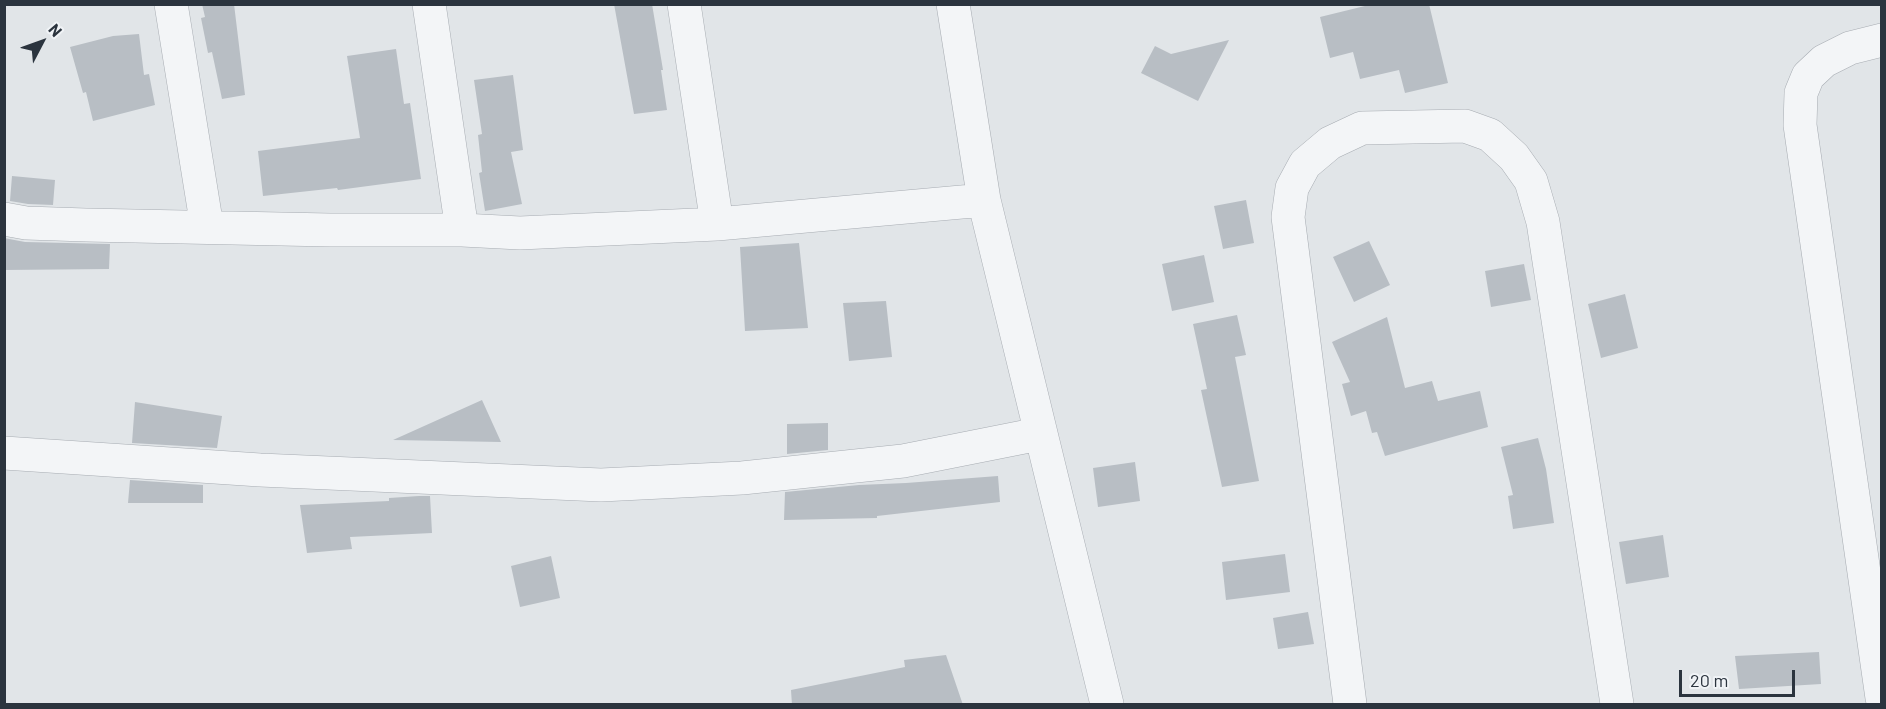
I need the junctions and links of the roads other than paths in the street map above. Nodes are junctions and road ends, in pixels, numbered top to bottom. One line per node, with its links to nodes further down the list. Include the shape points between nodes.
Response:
1 (171, 4): 9 (street)
2 (429, 4): 10 (street)
3 (684, 4): 8 (street)
4 (952, 4): 6 (street)
5 (1881, 40): 13 (street, via 1841,52 1808,76 1801,93 1800,125)
6 (984, 200): 8 (street); 11 (street)
7 (4, 219): 9 (street, via 26,223)
8 (717, 224): 10 (street, via 520,233)
9 (207, 227): 10 (street)
10 (462, 230)
11 (1040, 434): 12 (street, via 903,461 742,478 601,484 261,470); 14 (street)
12 (4, 453)
13 (1881, 698)
14 (1107, 705)
15 (1350, 705): 16 (street, via 1288,217 1292,188 1305,164 1330,143 1362,128 1465,126 1490,135 1514,157 1531,181 1543,222)
16 (1617, 705)

